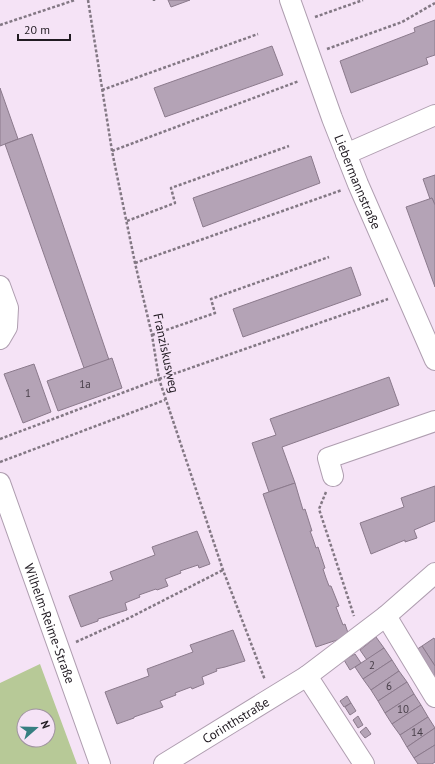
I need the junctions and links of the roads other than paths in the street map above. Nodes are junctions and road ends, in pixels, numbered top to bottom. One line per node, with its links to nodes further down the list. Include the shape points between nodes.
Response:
1 (290, 0): 3 (street, Liebermannstraße)
2 (435, 114): 3 (street)
3 (346, 154): 6 (street, Liebermannstraße)
4 (0, 286): 5 (street, via 8,308 6,328)
5 (0, 339)
6 (435, 360)
7 (435, 421): 8 (street, via 328,458)
8 (333, 476)
9 (0, 483): 14 (street, Wilhelm-Reime-Straße)
10 (435, 573): 11 (street, Corinthstraße)
11 (386, 616): 12 (street, Corinthstraße); 13 (street)
12 (307, 676): 15 (street, Corinthstraße); 16 (street)
13 (435, 697)
14 (100, 764)
15 (164, 764)
16 (364, 764)

